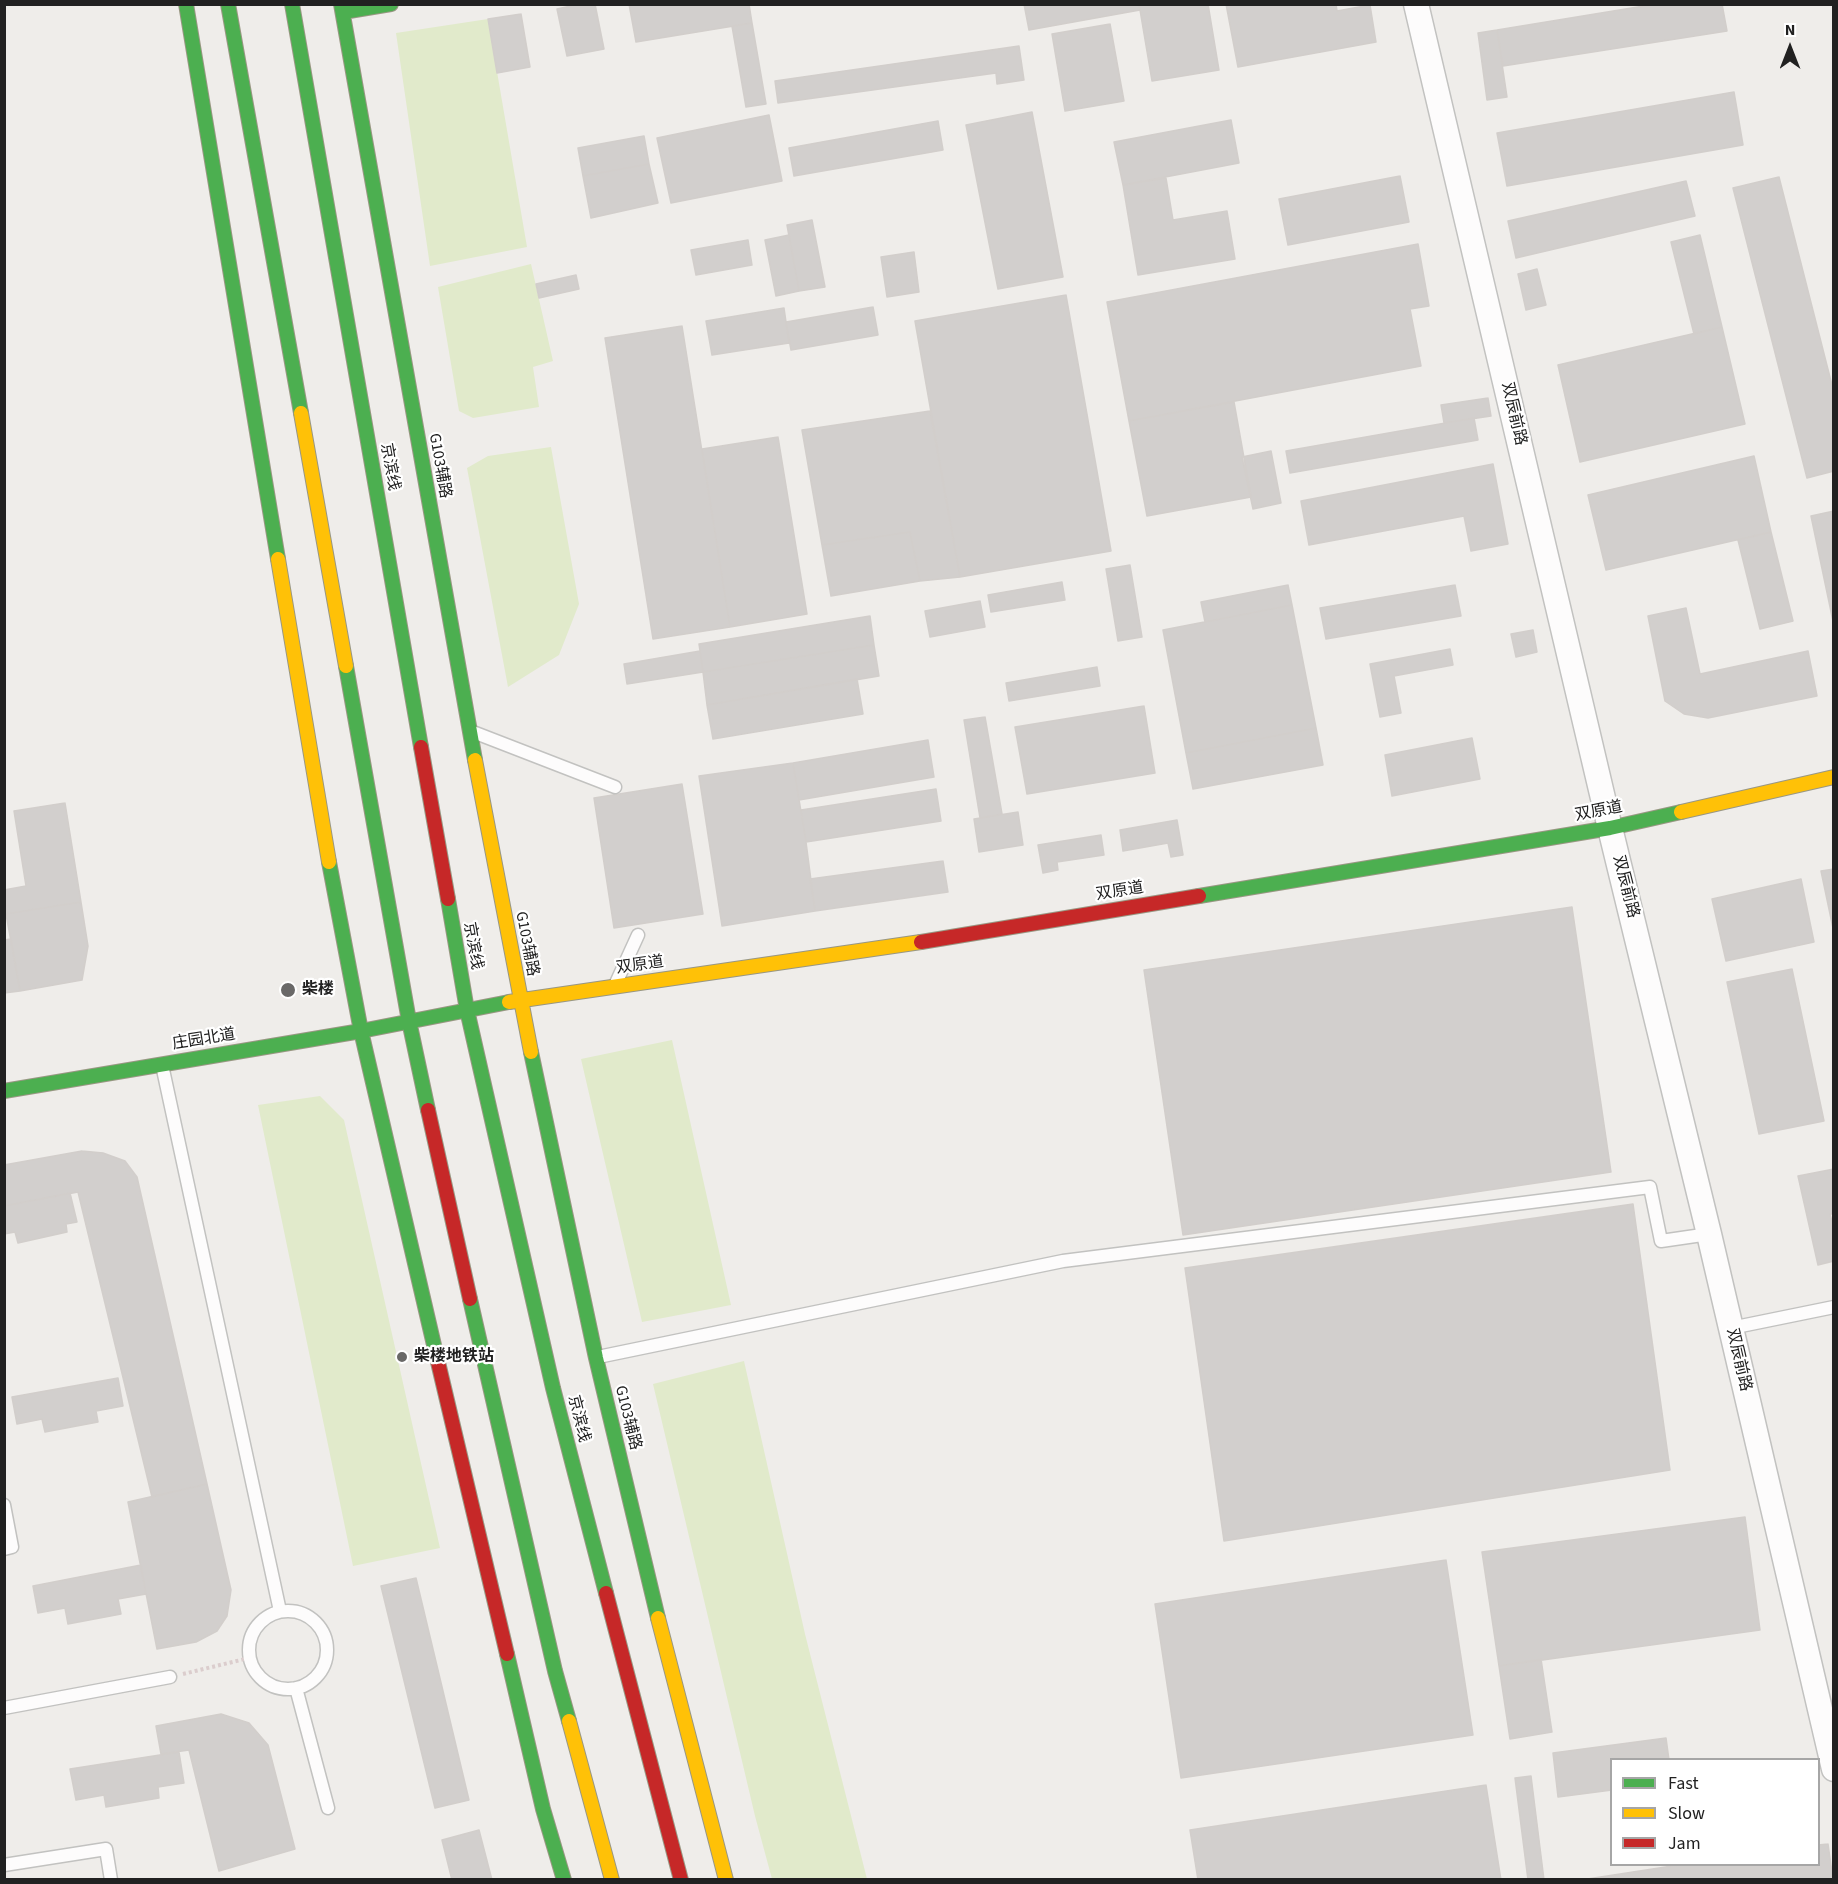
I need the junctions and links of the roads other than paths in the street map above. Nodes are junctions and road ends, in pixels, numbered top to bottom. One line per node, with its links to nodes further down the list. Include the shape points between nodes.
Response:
1 (186, 4): 16 (main road, via 339,923)
2 (228, 4): 15 (main road)
3 (292, 4): 14 (main road, 京滨线)
4 (391, 4): 6 (main road)
5 (1416, 4): 10 (street, 双辰前路)
6 (342, 8): 7 (main road, G103辅路)
7 (469, 730): 9 (lane); 13 (main road, G103辅路)
8 (1833, 777): 10 (main road, 双原道)
9 (615, 787)
10 (1610, 828): 12 (main road, 双原道, via 939,939); 19 (street, 双辰前路)
11 (638, 935): 12 (lane)
12 (615, 986): 13 (main road, 双原道)
13 (520, 1000): 14 (main road, 双原道); 22 (main road, G103辅路)
14 (467, 1010): 15 (main road, 双原道); 37 (main road, 京滨线, via 553,1388)
15 (410, 1021): 16 (main road, 庄园北道); 31 (main road, via 555,1671)
16 (361, 1030): 17 (main road, 庄园北道); 34 (main road, via 543,1809)
17 (161, 1064): 18 (main road, 庄园北道); 25 (lane)
18 (4, 1092)
19 (1708, 1234): 21 (street, 双辰前路); 22 (lane, via 1661,1241 1650,1187 1062,1261)
20 (1833, 1307): 21 (lane)
21 (1731, 1328): 29 (street, 双辰前路)
22 (596, 1358): 38 (main road, G103辅路, via 674,1684)
23 (4, 1504): 24 (lane, via 12,1547)
24 (4, 1549)
25 (280, 1611): 27 (lane, via 307,1615 317,1623 327,1648 326,1662 319,1674); 27 (lane, via 258,1623 252,1634 249,1658 261,1679 278,1687)
26 (170, 1677): 28 (lane)
27 (296, 1688): 30 (lane)
28 (4, 1708)
29 (1833, 1769)
30 (328, 1808)
31 (606, 1856): 35 (main road); 36 (main road)
32 (4, 1865): 33 (lane, via 106,1849)
33 (111, 1880)
34 (564, 1880)
35 (606, 1880)
36 (612, 1880)
37 (681, 1880)
38 (726, 1880)

